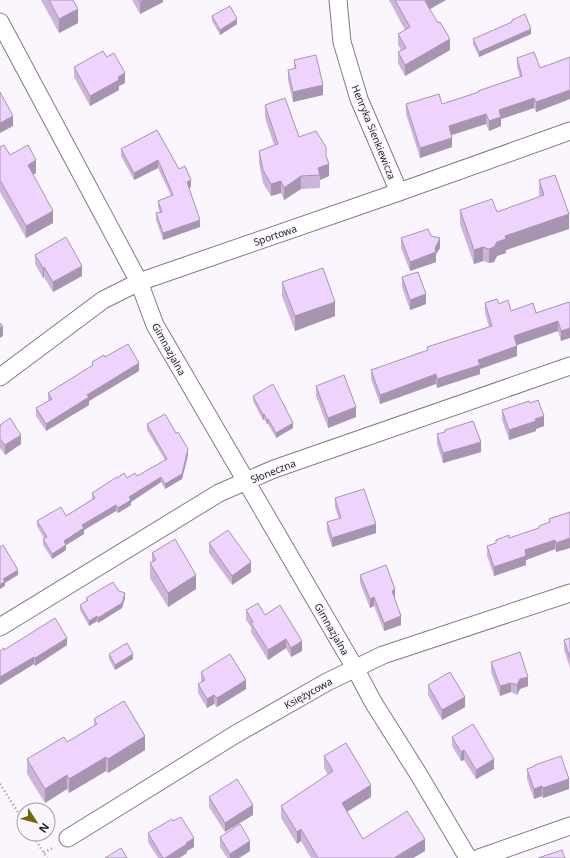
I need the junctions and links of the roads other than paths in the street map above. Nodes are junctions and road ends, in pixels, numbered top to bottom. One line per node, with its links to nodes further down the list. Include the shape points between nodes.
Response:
1 (338, 0): 4 (street, Henryka Sienkiewicza, via 342,42 359,99)
2 (0, 22): 5 (street, Gimnazjalna)
3 (570, 131): 4 (street, Sportowa)
4 (399, 192): 5 (street, Sportowa)
5 (139, 282): 7 (street, Sportowa, via 103,300); 8 (street, Gimnazjalna, via 155,326)
6 (570, 366): 8 (street, Słoneczna, via 274,469)
7 (0, 377)
8 (246, 482): 10 (street, Słoneczna, via 219,493); 11 (street, Gimnazjalna)
9 (570, 592): 11 (street, Księżycowa, via 383,655)
10 (0, 627)
11 (355, 668): 13 (street, Księżycowa, via 236,734); 14 (street, Gimnazjalna)
12 (570, 826): 15 (street)
13 (68, 838)
14 (468, 858)
15 (479, 858)

